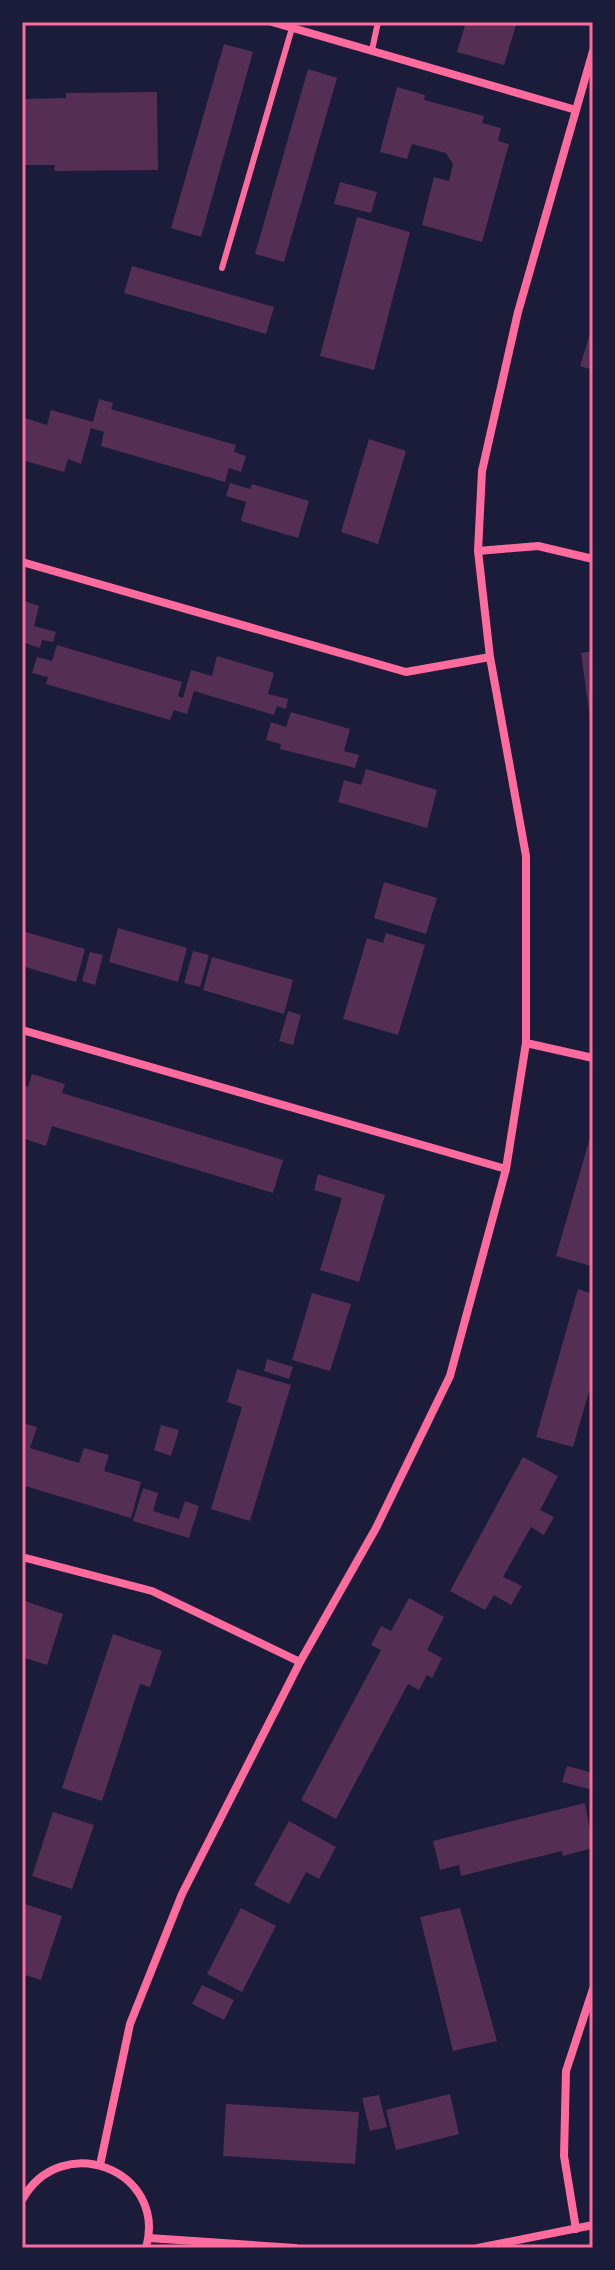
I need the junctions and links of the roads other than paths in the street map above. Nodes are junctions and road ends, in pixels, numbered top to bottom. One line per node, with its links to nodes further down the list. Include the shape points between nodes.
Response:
1 (272, 22): 3 (street)
2 (378, 22): 4 (lane)
3 (292, 28): 4 (street); 7 (lane)
4 (372, 50): 6 (street)
5 (593, 51): 6 (street)
6 (576, 110): 8 (street, via 518,312 482,471)
7 (222, 268)
8 (478, 551): 9 (street, via 538,546); 11 (street)
9 (593, 559)
10 (22, 562): 11 (street, via 406,672)
11 (490, 657): 13 (street, via 526,856)
12 (22, 1030): 15 (street)
13 (526, 1043): 14 (street); 15 (street)
14 (593, 1058)
15 (506, 1169): 17 (street, via 450,1376 376,1528)
16 (22, 1557): 17 (street, via 152,1591)
17 (300, 1662): 19 (street, via 182,1894 130,2024)
18 (593, 1989): 22 (street, via 566,2071 564,2156)
19 (100, 2165): 20 (street, via 60,2166 42,2175); 23 (street, via 132,2184 149,2219)
20 (22, 2200)
21 (593, 2225): 22 (street)
22 (576, 2229): 26 (street)
23 (149, 2238): 24 (street); 25 (street)
24 (146, 2248)
25 (295, 2248)
26 (478, 2248)

